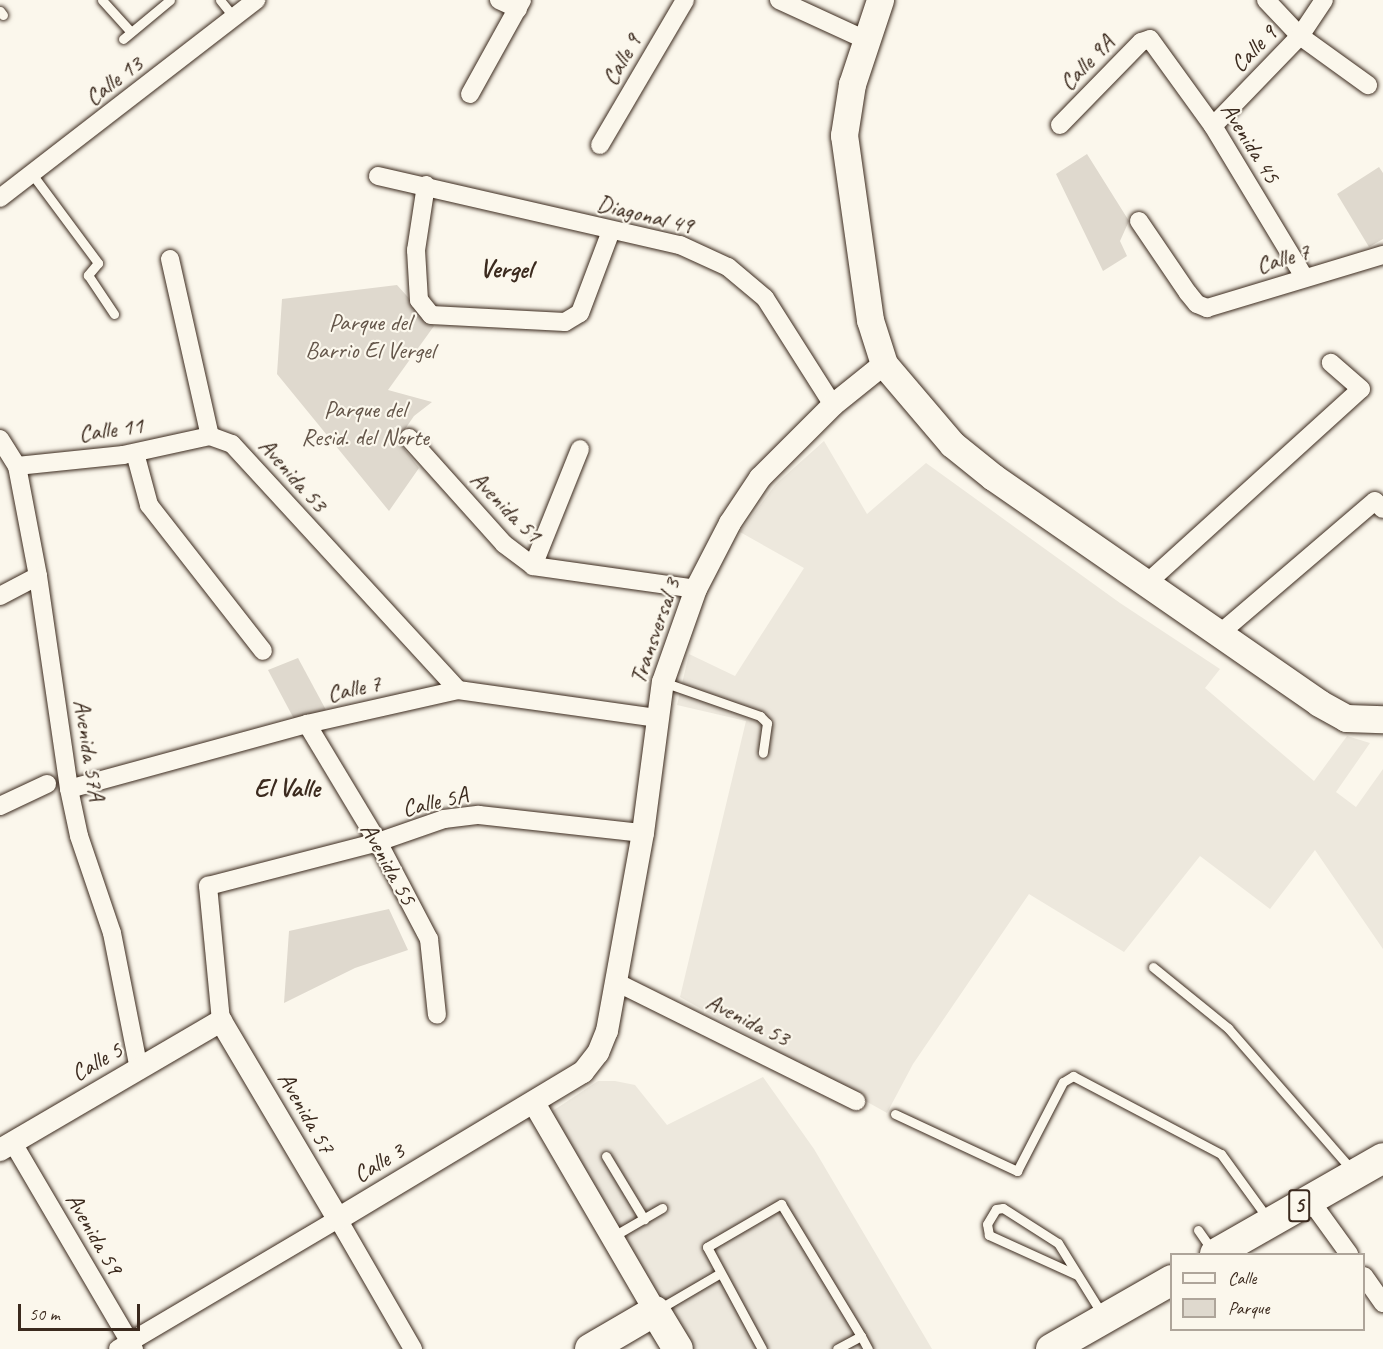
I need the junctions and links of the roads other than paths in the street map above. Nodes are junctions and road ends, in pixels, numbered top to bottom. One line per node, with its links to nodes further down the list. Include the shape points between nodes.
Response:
1 (102, 0): 13 (lane)
2 (170, 0): 13 (lane)
3 (220, 0): 12 (lane)
4 (256, 0): 12 (street, Calle 13)
5 (499, 0): 11 (street)
6 (685, 0): 22 (street, Calle 9)
7 (779, 0): 17 (street)
8 (880, 0): 17 (main road)
9 (1266, 0): 14 (street)
10 (1324, 0): 14 (street, Calle 9)
11 (520, 4): 19 (street)
12 (234, 17): 23 (street, Calle 13)
13 (131, 32): 15 (lane)
14 (1300, 36): 18 (street); 21 (street, Calle 9)
15 (123, 39)
16 (1150, 39): 20 (street, Calle 9A, via 1141,42); 21 (street, Avenida 45)
17 (866, 40): 34 (main road, via 852,84 844,135 864,285)
18 (1368, 85)
19 (470, 94)
20 (1060, 125)
21 (1213, 126): 31 (street, Avenida 45)
22 (600, 145)
23 (32, 174): 26 (street, Calle 13); 32 (lane, via 98,263 88,274)
24 (378, 176): 25 (street, Diagonal 49)
25 (426, 185): 28 (street, Diagonal 49); 28 (street, via 416,250 419,300 431,315 565,322 580,313)
26 (0, 198)
27 (1139, 221): 31 (street, Calle 7, via 1197,304 1207,308)
28 (611, 231): 35 (street, Diagonal 49, via 680,245 728,267 765,298)
29 (1383, 255): 31 (street, Calle 7)
30 (170, 259): 36 (street)
31 (1304, 277)
32 (114, 314)
33 (1331, 363): 45 (street, via 1361,389)
34 (884, 364): 35 (street, Transversal 3); 45 (main road, via 952,444)
35 (833, 405): 46 (street, Transversal 3, via 760,478 730,522)
36 (210, 436): 40 (street, Calle 11); 51 (street, Avenida 53, via 232,444)
37 (409, 438): 43 (street, Avenida 51, via 504,544)
38 (0, 439): 41 (street, Avenida 57A)
39 (580, 449): 43 (street)
40 (135, 453): 41 (street, Calle 11); 49 (street, via 150,505)
41 (17, 466): 44 (street, Avenida 57A)
42 (1383, 509): 48 (street, via 1376,501)
43 (532, 566): 46 (street, Avenida 51)
44 (38, 576): 47 (street); 57 (street, Avenida 57A)
45 (1146, 584): 48 (main road)
46 (696, 589): 50 (street, Transversal 3)
47 (0, 596)
48 (1218, 635): 53 (main road, via 1346,718)
49 (263, 651)
50 (663, 682): 52 (street, Transversal 3); 55 (lane, via 760,716 767,723)
51 (458, 690): 52 (street, Calle 7); 54 (street, Calle 7)
52 (656, 718): 59 (street, Transversal 3)
53 (1383, 719)
54 (307, 724): 57 (street, Calle 7); 60 (street, Avenida 55)
55 (763, 753)
56 (47, 784): 58 (street)
57 (69, 789): 66 (street, Avenida 57A, via 79,836 112,933)
58 (0, 806)
59 (643, 833): 60 (street, Calle 5A, via 479,814 444,819); 63 (street, Transversal 3)
60 (378, 842): 61 (street, Calle 5A); 64 (street, Avenida 55, via 429,939)
61 (208, 886): 65 (street, Avenida 57)
62 (1153, 967): 73 (lane, via 1228,1028 1342,1154)
63 (618, 983): 67 (street, Avenida 53); 68 (street, Calle 3, via 598,1053 583,1072)
64 (437, 1015)
65 (221, 1021): 66 (street, Calle 5); 76 (street, Avenida 57)
66 (139, 1069): 70 (street, Calle 5)
67 (856, 1101)
68 (534, 1103): 76 (street, Calle 3); 80 (street)
69 (895, 1114): 78 (lane, via 1017,1171 1063,1082 1074,1076 1221,1154)
70 (6, 1147): 92 (street, Avenida 59)
71 (606, 1156): 77 (lane)
72 (1383, 1158): 73 (main road, 5)
73 (1355, 1174): 74 (main road, 5)
74 (1310, 1200): 78 (main road, 5); 83 (street)
75 (662, 1208): 77 (lane)
76 (338, 1219): 92 (street, Calle 3); 93 (street, Avenida 57)
77 (644, 1219): 80 (lane)
78 (1271, 1223): 82 (main road, 5)
79 (1197, 1230): 81 (lane)
80 (612, 1237): 89 (street)
81 (1214, 1253)
82 (1217, 1253)
83 (1347, 1253)
84 (719, 1274): 89 (lane); 91 (lane, via 707,1252 709,1243 781,1204); 96 (lane)
85 (1077, 1275): 85 (lane, via 1052,1236 1004,1208 996,1209 987,1224 989,1236); 90 (lane)
86 (1365, 1277): 88 (street)
87 (1170, 1281): 90 (main road)
88 (1383, 1303)
89 (655, 1311): 94 (main road); 95 (main road)
90 (1104, 1319): 99 (main road)
91 (861, 1336): 97 (lane); 98 (lane)
92 (127, 1347)
93 (413, 1349)
94 (590, 1349)
95 (678, 1349)
96 (762, 1349)
97 (837, 1349)
98 (868, 1349)
99 (1051, 1349)

